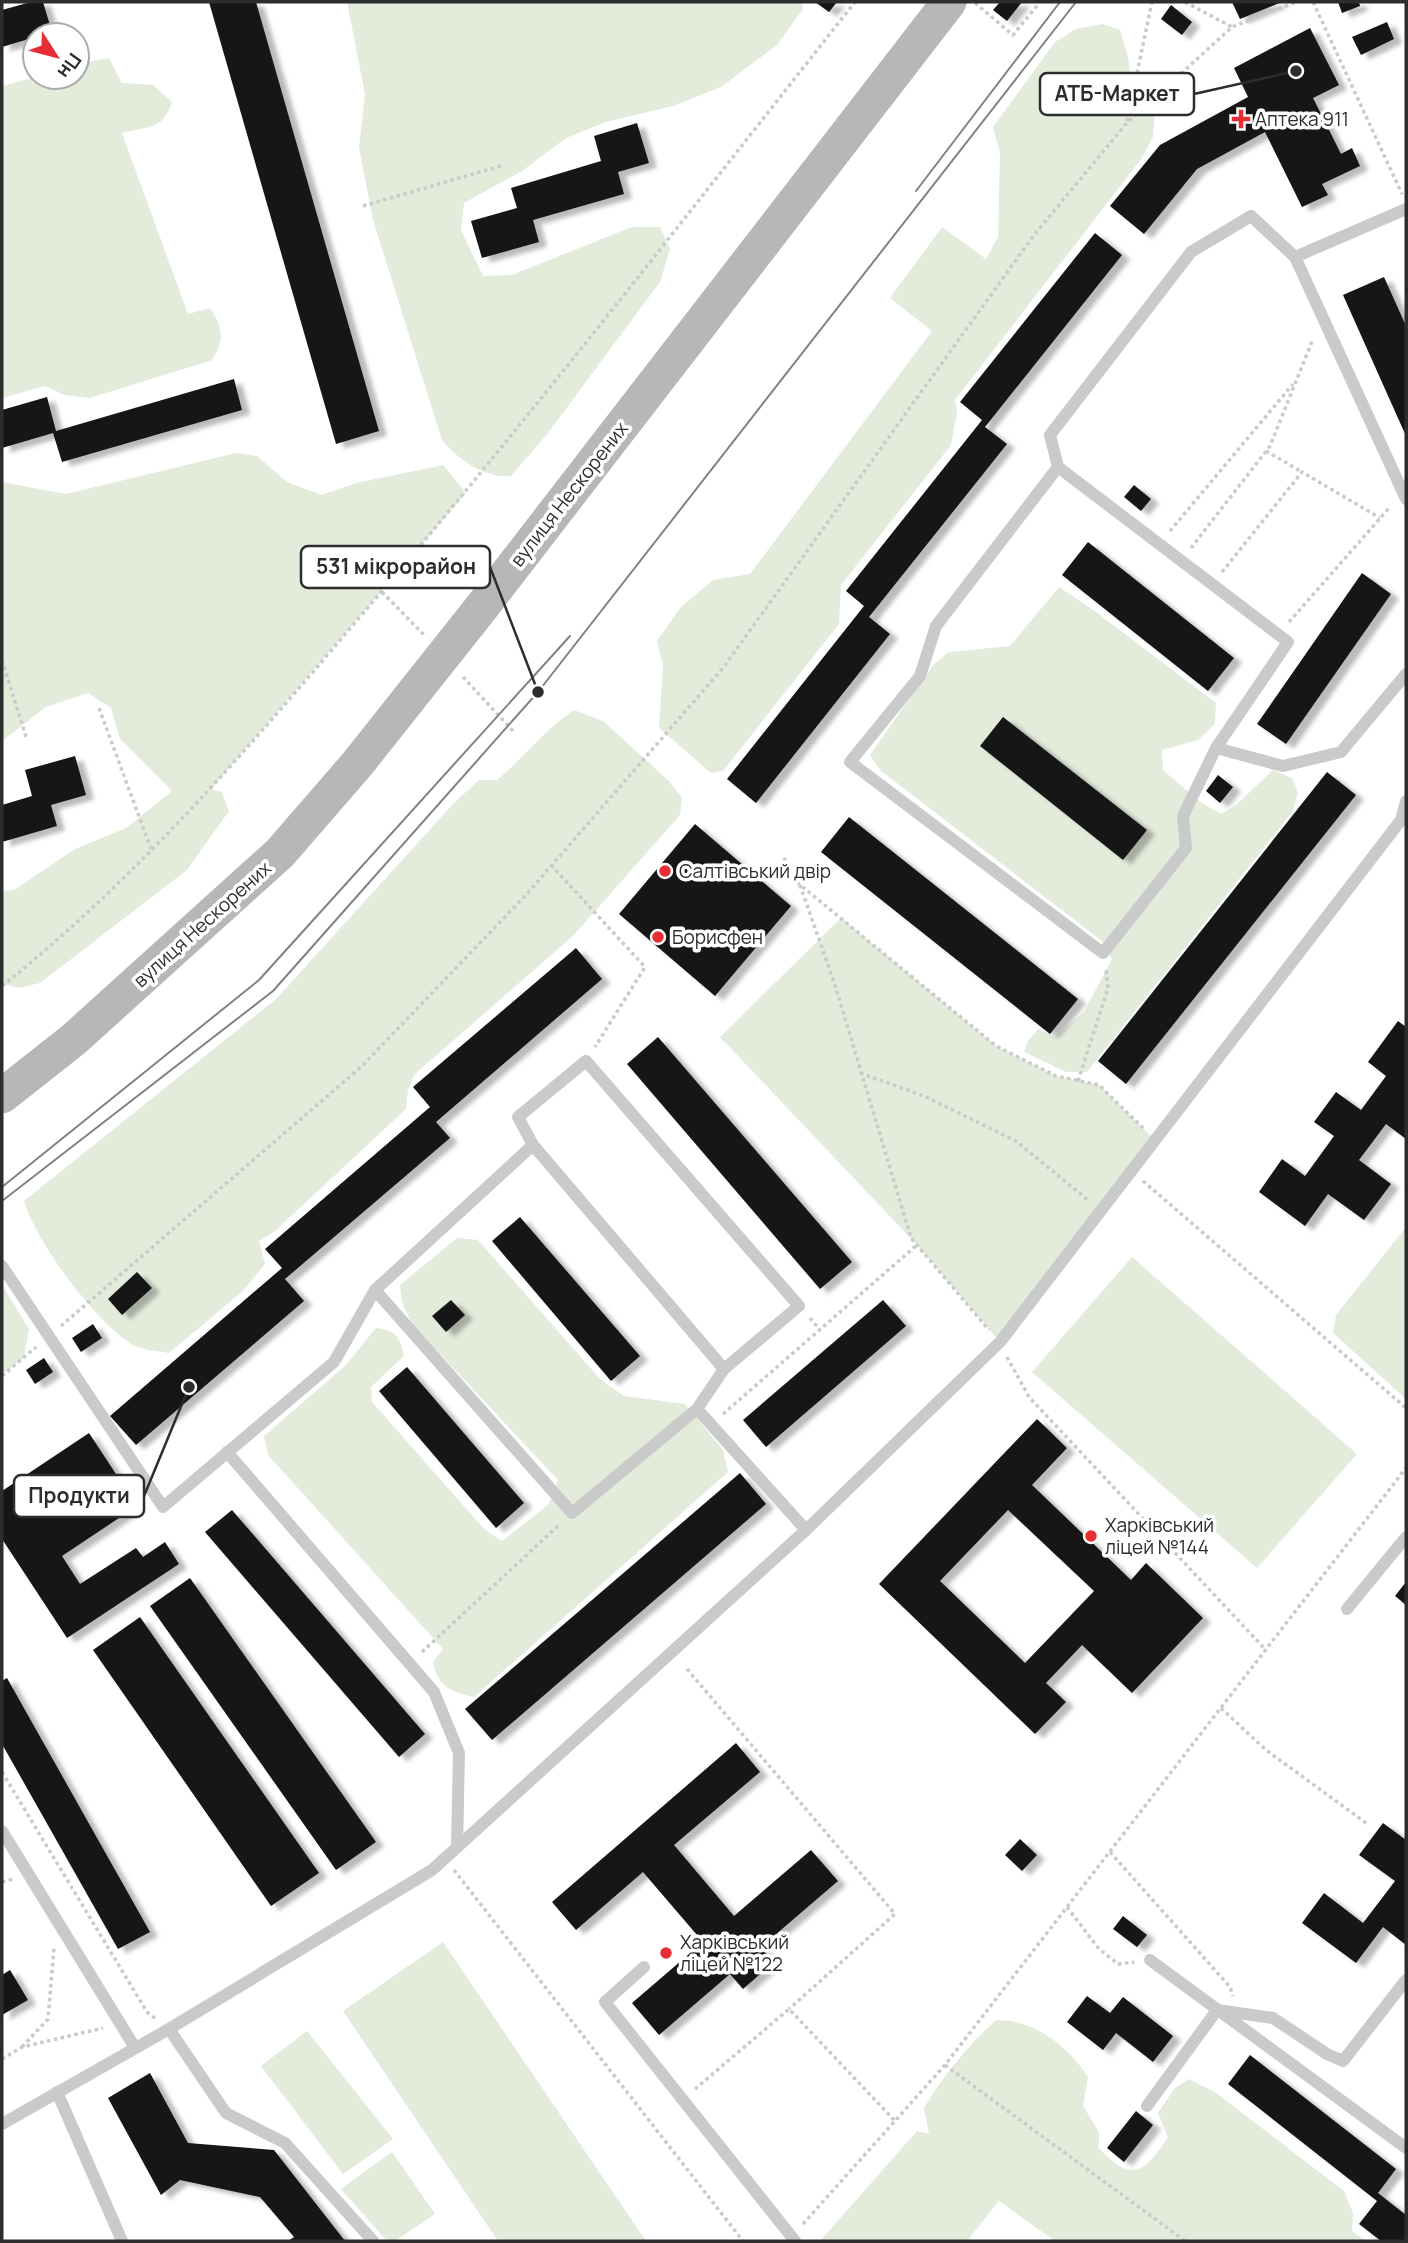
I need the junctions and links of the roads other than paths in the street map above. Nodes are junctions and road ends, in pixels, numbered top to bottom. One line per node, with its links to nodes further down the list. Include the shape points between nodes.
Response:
1 (951, 4): 9 (main road, вулиця Нескорених, via 481,608 280,853 74,1040)
2 (1406, 209): 3 (lane)
3 (1295, 257): 4 (lane, via 1251,216 1191,252 1050,435); 5 (lane)
4 (1058, 467): 7 (lane, via 1288,642); 7 (lane, via 936,626 919,676 850,762 1103,953 1186,848 1183,816)
5 (1405, 495)
6 (1406, 674): 7 (lane, via 1341,752 1283,766)
7 (1216, 748)
8 (1406, 801): 16 (lane, via 1401,820 1000,1342)
9 (2, 1096)
10 (533, 1145): 12 (lane); 13 (lane); 13 (lane, via 518,1117 586,1061 799,1306)
11 (2, 1266): 15 (lane, via 163,1507)
12 (375, 1290): 14 (lane, via 572,1513); 15 (lane, via 334,1362)
13 (724, 1369): 14 (lane)
14 (697, 1409): 16 (lane)
15 (227, 1452): 20 (lane, via 433,1692 459,1753)
16 (806, 1530): 20 (lane)
17 (1406, 1536): 18 (lane)
18 (1346, 1609)
19 (2, 1831): 26 (lane)
20 (457, 1847): 25 (lane, via 432,1870)
21 (1150, 1960): 24 (lane)
22 (644, 1967): 31 (lane, via 605,2002)
23 (1406, 1980): 24 (lane, via 1342,2061 1273,2018)
24 (1217, 2010): 28 (lane); 30 (lane)
25 (169, 2029): 26 (lane); 33 (lane, via 226,2113 285,2143)
26 (134, 2046): 27 (lane)
27 (57, 2092): 29 (lane); 32 (lane)
28 (1147, 2106)
29 (2, 2124)
30 (1406, 2148)
31 (793, 2239)
32 (122, 2241)
33 (373, 2241)

